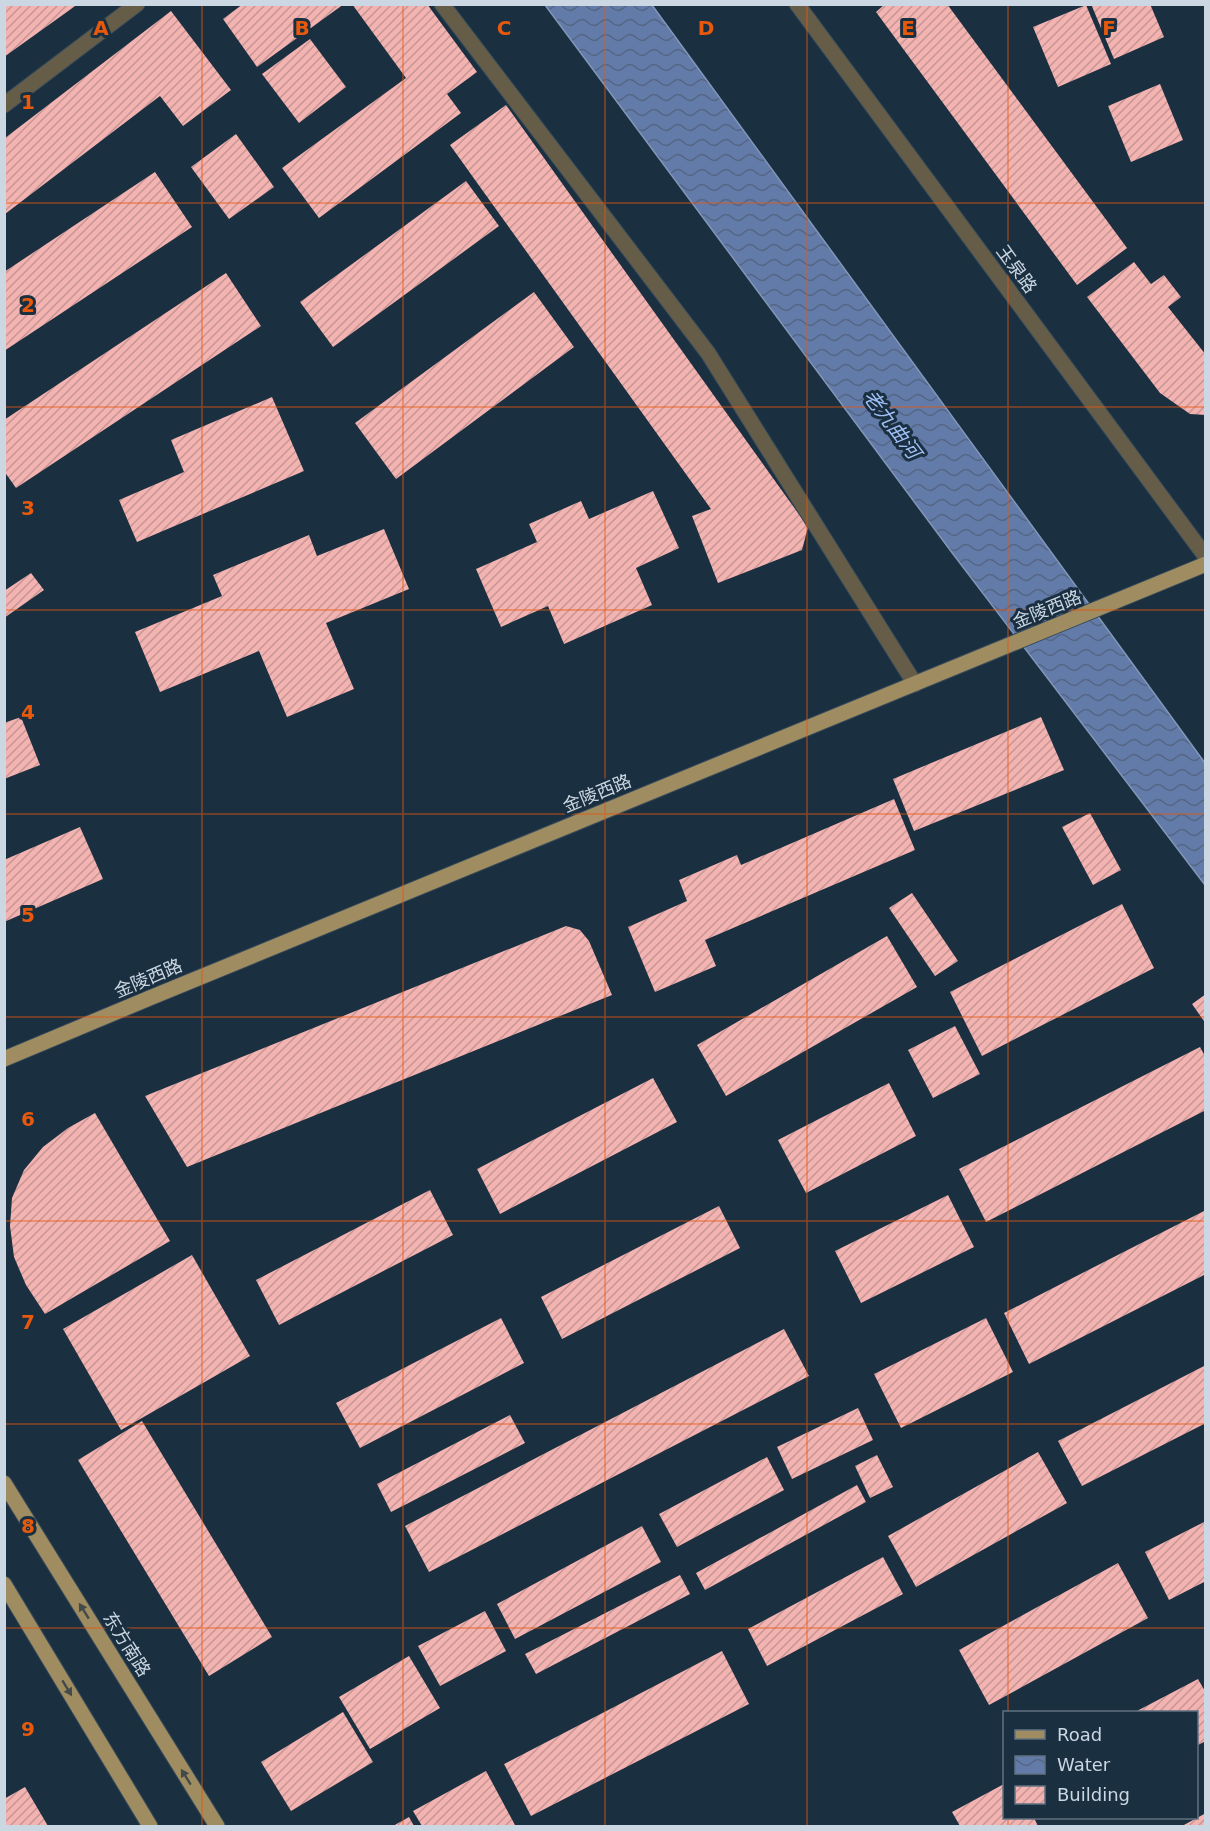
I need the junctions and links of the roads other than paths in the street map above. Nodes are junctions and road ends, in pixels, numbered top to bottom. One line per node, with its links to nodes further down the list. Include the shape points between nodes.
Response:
1 (137, 4): 4 (street)
2 (442, 4): 7 (street, via 708,352)
3 (797, 4): 5 (street, 玉泉路)
4 (4, 105)
5 (1206, 557)
6 (1206, 564): 7 (main road, 金陵西路)
7 (915, 684): 8 (main road, 金陵西路)
8 (4, 1059)
9 (4, 1483): 12 (main road, 东方南路, one-way to 9)
10 (4, 1584): 11 (main road, one-way to 11)
11 (150, 1827)
12 (217, 1827)

